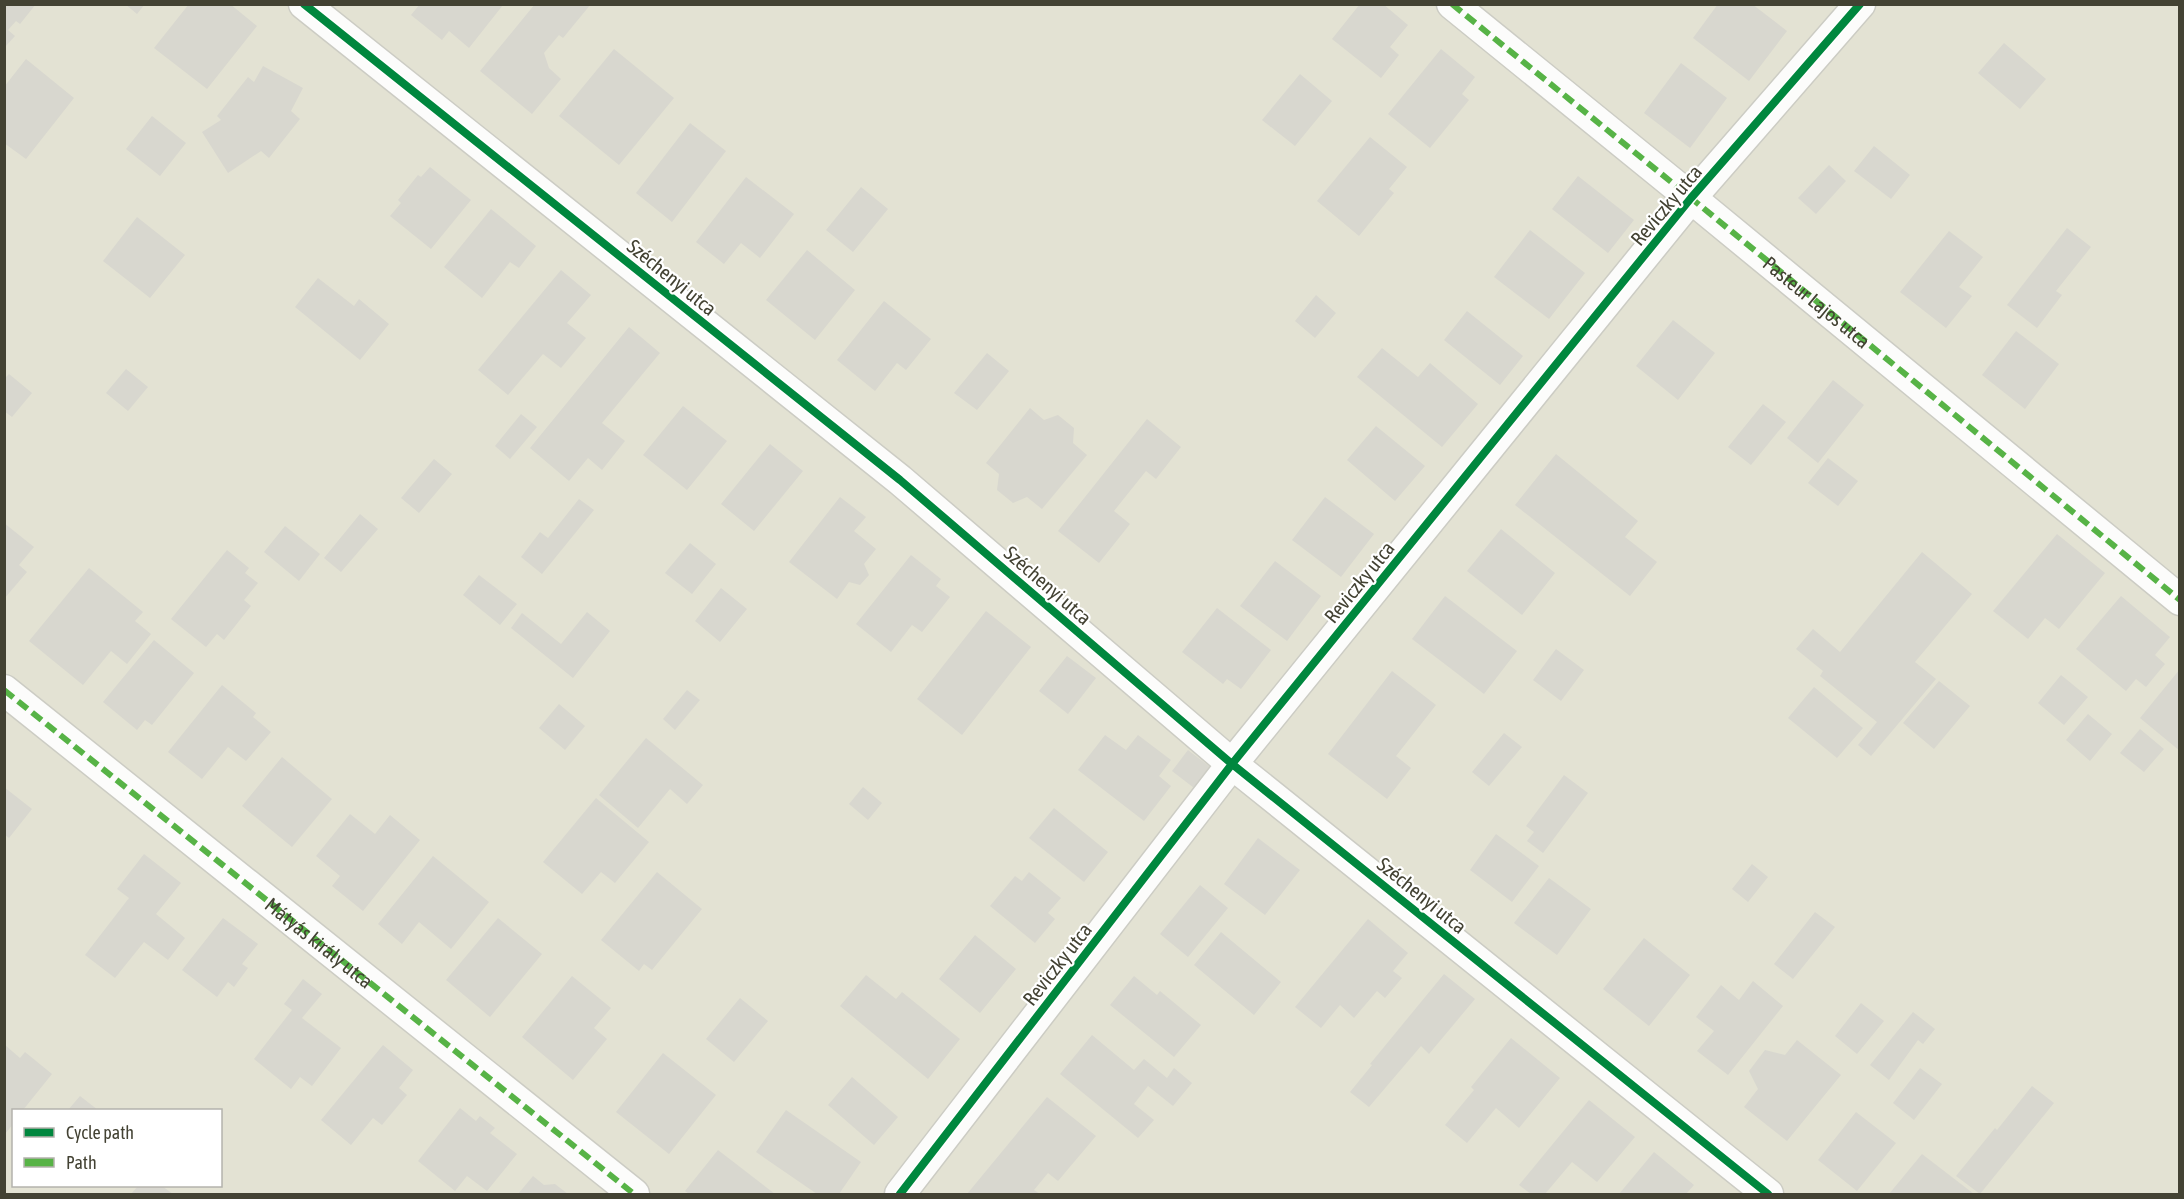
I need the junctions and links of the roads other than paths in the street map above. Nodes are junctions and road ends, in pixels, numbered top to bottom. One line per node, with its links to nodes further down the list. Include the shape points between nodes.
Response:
1 (304, 4): 7 (street, Széchenyi utca, via 900,480)
2 (1452, 4): 4 (street, Pasteur Lajos utca)
3 (1860, 4): 4 (street, Reviczky utca)
4 (1691, 198): 5 (street, Pasteur Lajos utca); 7 (street, Reviczky utca)
5 (2180, 600)
6 (4, 690): 8 (street, Mátyás király utca)
7 (1232, 764): 9 (street, Reviczky utca); 10 (street, Széchenyi utca)
8 (634, 1194)
9 (900, 1194)
10 (1768, 1194)

